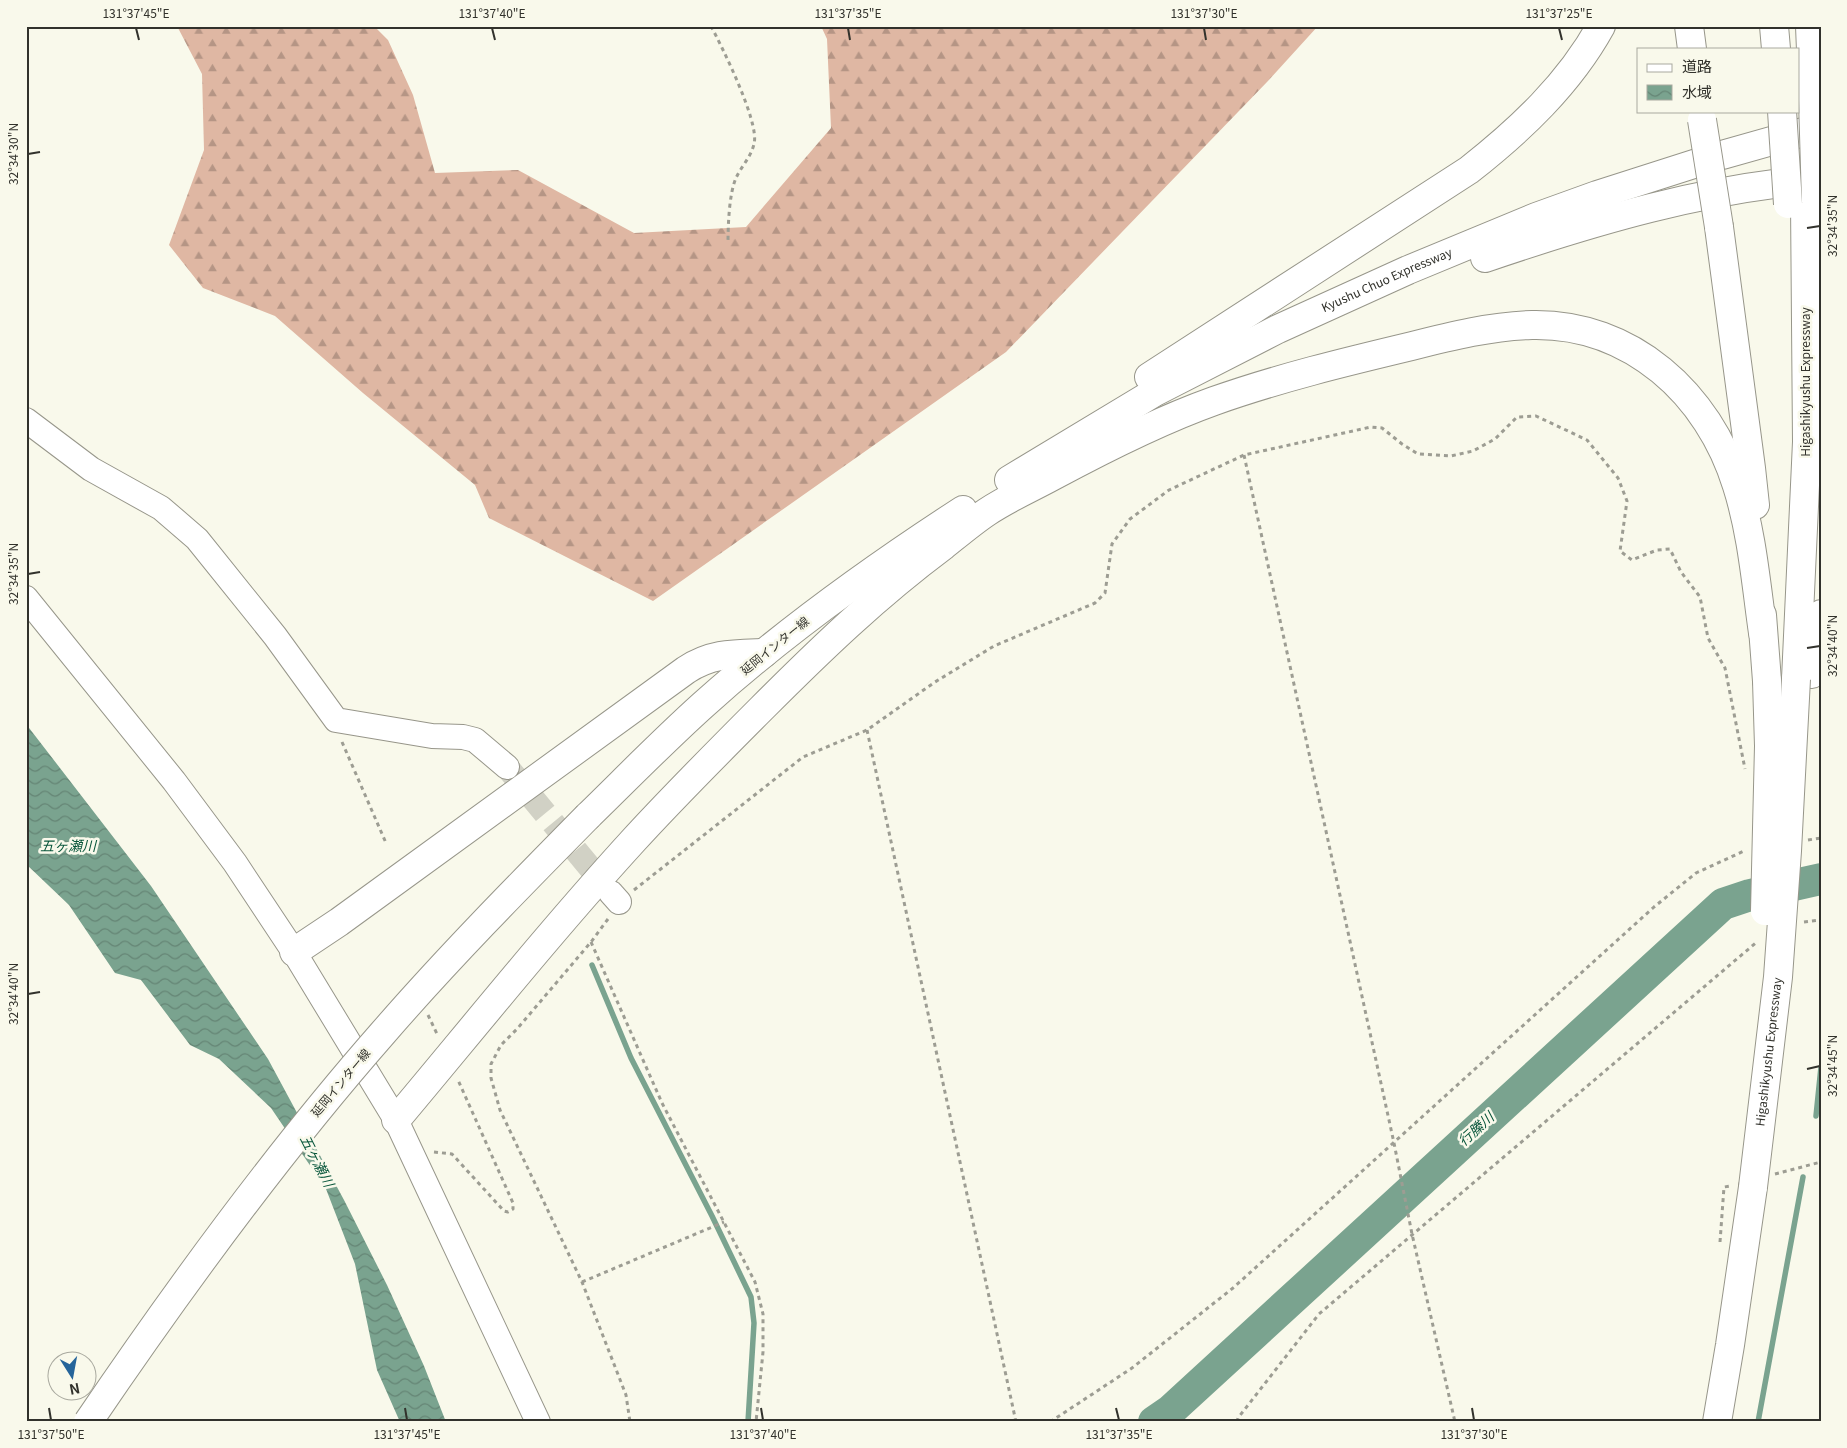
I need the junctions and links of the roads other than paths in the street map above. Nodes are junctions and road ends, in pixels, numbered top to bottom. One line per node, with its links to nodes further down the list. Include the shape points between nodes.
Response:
1 (1600, 26): 17 (highway, via 1546,101 1501,146 1084,421)
2 (1689, 26): 6 (highway)
3 (1774, 26): 7 (highway)
4 (1794, 26): 8 (highway)
5 (1810, 26): 9 (highway)
6 (1692, 48)
7 (1776, 48)
8 (1796, 48)
9 (1803, 103): 14 (highway, bridge)
10 (1789, 112): 13 (highway)
11 (1701, 116): 20 (highway, bridge, via 1751,468)
12 (1809, 138): 13 (highway, Kyushu Chuo Expressway); 15 (highway, Kyushu Chuo Expressway)
13 (1722, 155): 17 (highway, Kyushu Chuo Expressway, via 1536,218 1319,310 1155,392)
14 (1807, 196): 15 (highway, via 1736,190 1631,212); 22 (highway, Higashikyushu Expressway, via 1814,383 1807,442); 22 (highway, Higashikyushu Expressway, via 1793,448)
15 (1485, 258): 17 (highway, Kyushu Chuo Expressway, via 1351,314 1224,376)
16 (26, 420): 23 (street, via 91,469 161,508 198,539 336,720 475,740)
17 (984, 505): 20 (highway, via 1165,420 1254,388 1461,334 1534,325 1560,327 1609,339 1632,350 1674,380 1705,417 1719,439 1738,487 1750,542); 21 (highway, 延岡インター線, via 900,551); 24 (highway, 延岡インター線, via 770,662 664,748); 26 (highway, via 838,633 633,840)
18 (26, 598): 25 (street, via 174,781 235,863)
19 (1821, 614): 22 (highway)
20 (1763, 633): 27 (highway, bridge, via 1769,746 1768,832)
21 (764, 654): 24 (highway, 延岡インター線, via 703,705); 25 (highway, via 715,656 699,661)
22 (1804, 680): 27 (highway, Higashikyushu Expressway, bridge, via 1778,977)
23 (507, 767)
24 (588, 816): 28 (highway, 延岡インター線, bridge, via 488,918 382,1034 288,1147 186,1282)
25 (294, 952): 26 (street)
26 (396, 1120): 29 (street)
27 (1753, 1187): 30 (highway, Higashikyushu Expressway)
28 (88, 1422)
29 (538, 1422)
30 (1717, 1422)

